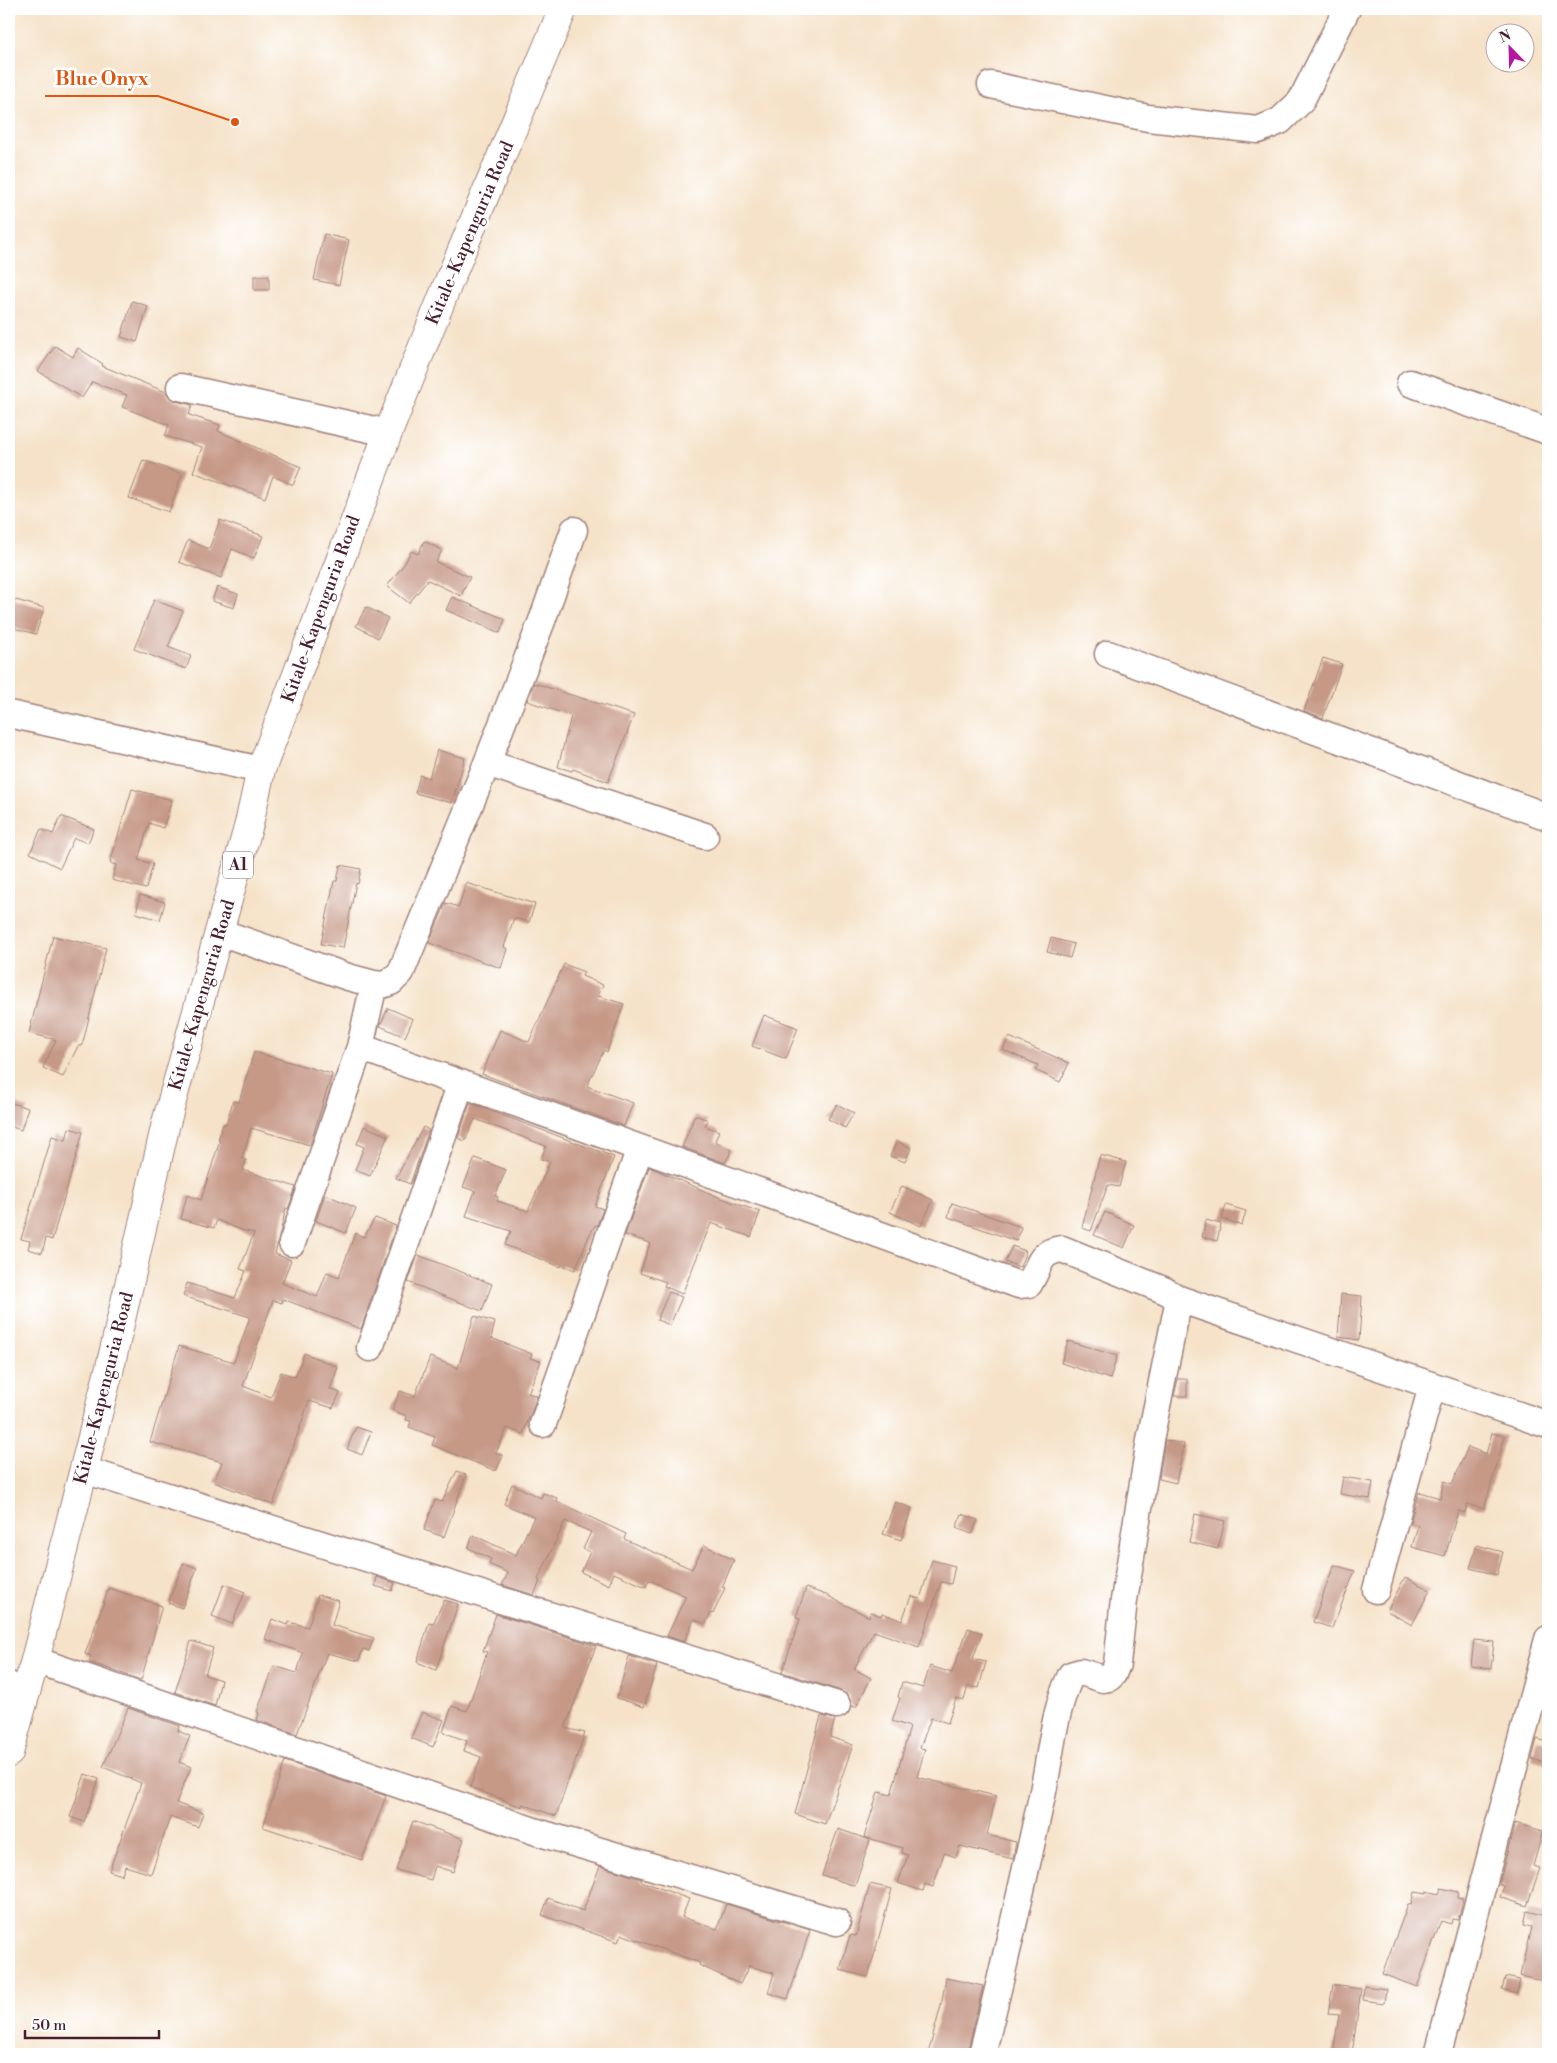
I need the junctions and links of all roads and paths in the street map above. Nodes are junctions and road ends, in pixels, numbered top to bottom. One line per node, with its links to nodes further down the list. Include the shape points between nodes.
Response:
1 (563, 9): 7 (highway, Kitale-Kapenguria Road / A1)
2 (1347, 9): 3 (street, via 1301,102 1280,121 1258,130 1148,118)
3 (991, 85)
4 (1410, 383): 6 (street)
5 (180, 387): 7 (street)
6 (1548, 430)
7 (388, 433): 12 (highway, Kitale-Kapenguria Road / A1)
8 (574, 530): 11 (street)
9 (1108, 654): 13 (street)
10 (9, 714): 12 (street)
11 (487, 763): 14 (street); 16 (street, via 401,972 391,982)
12 (261, 770): 15 (highway, Kitale-Kapenguria Road / A1)
13 (1548, 818)
14 (705, 836)
15 (220, 932): 16 (street); 26 (highway, Kitale-Kapenguria Road / A1, via 166,1123)
16 (374, 984): 17 (street)
17 (360, 1047): 18 (street); 20 (street)
18 (461, 1083): 19 (street); 22 (street)
19 (640, 1148): 21 (street, via 1019,1285 1030,1284 1045,1254 1062,1249 1166,1291); 24 (street)
20 (292, 1243)
21 (1179, 1300): 23 (street); 34 (street, via 1150,1440 1117,1664 1108,1678 1081,1672 1071,1675 1066,1686)
22 (370, 1348)
23 (1432, 1386): 25 (street); 27 (street)
24 (543, 1424)
25 (1548, 1425)
26 (84, 1470): 29 (highway, Kitale-Kapenguria Road / A1); 31 (street)
27 (1376, 1590)
28 (1548, 1639): 35 (street)
29 (35, 1660): 30 (highway, Kitale-Kapenguria Road / A1); 33 (street, via 537,1832)
30 (17, 1689): 32 (highway, Kitale-Kapenguria Road / A1)
31 (837, 1705)
32 (9, 1754)
33 (837, 1922)
34 (982, 2054)
35 (1438, 2054)

